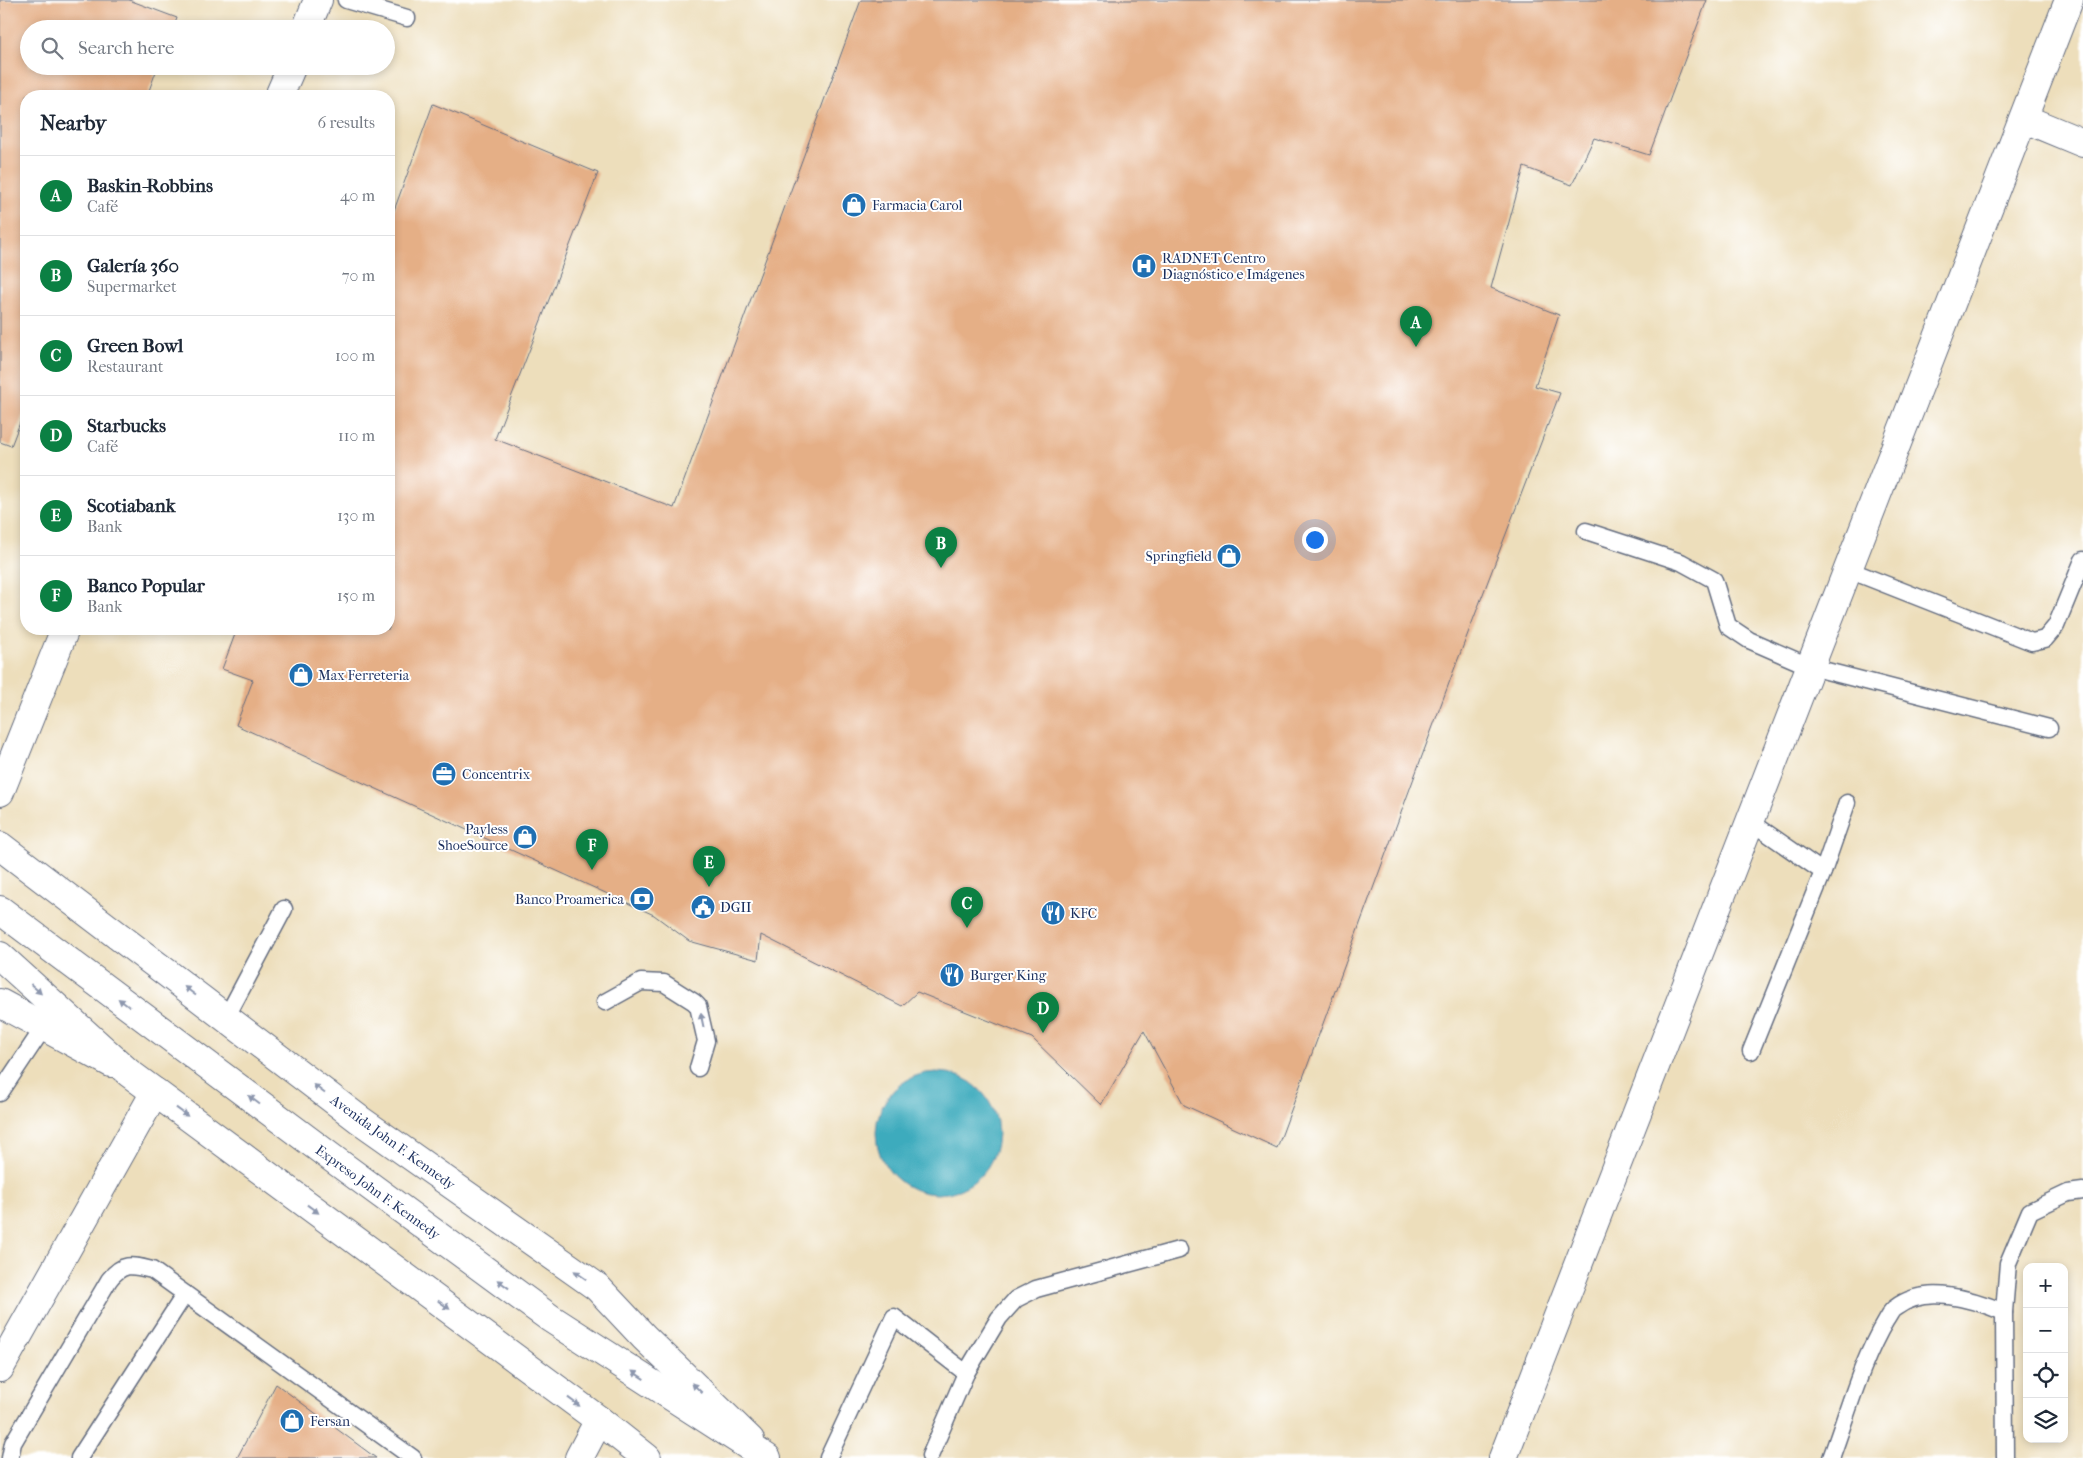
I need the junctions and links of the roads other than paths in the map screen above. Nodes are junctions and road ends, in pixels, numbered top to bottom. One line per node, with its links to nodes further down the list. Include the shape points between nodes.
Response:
1 (318, 0): 5 (main road)
2 (346, 0): 4 (lane)
3 (2069, 0): 8 (main road)
4 (407, 18)
5 (310, 20)
6 (288, 75): 7 (main road)
7 (282, 90)
8 (2025, 119): 9 (main road); 12 (main road)
9 (2083, 143)
10 (1586, 531): 14 (lane, via 1681,562 1714,580 1728,626 1749,640)
11 (2083, 560): 12 (lane, via 2056,626 2045,639 2032,642)
12 (1849, 570): 14 (main road)
13 (63, 635): 16 (main road)
14 (1811, 667): 15 (lane); 18 (main road)
15 (2048, 728)
16 (0, 792)
17 (1847, 802): 20 (lane)
18 (1751, 822): 20 (lane); 48 (main road)
19 (0, 846): 26 (main road, Avenida John F. Kennedy, one-way to 19)
20 (1823, 872): 28 (lane)
21 (284, 909): 26 (lane)
22 (0, 910): 46 (main road, Expreso John F. Kennedy, one-way to 22, via 550,1318)
23 (0, 956): 30 (main road, one-way to 30)
24 (606, 1002): 29 (lane, one-way to 24, via 706,1041 698,1006 694,1002 664,983 641,982)
25 (0, 1003): 27 (main road)
26 (226, 1018): 46 (main road, Avenida John F. Kennedy, one-way to 26, via 597,1287 360,1120)
27 (44, 1027): 30 (main road); 32 (lane)
28 (1751, 1051)
29 (698, 1068)
30 (129, 1073): 31 (main road)
31 (155, 1092): 37 (main road); 39 (main road, one-way to 39)
32 (0, 1093)
33 (2083, 1191): 36 (lane, via 2068,1193 2030,1211 2008,1263)
34 (1179, 1250): 38 (lane, via 1036,1289 1016,1299 999,1318)
35 (185, 1294): 41 (lane, via 152,1270 131,1265 117,1270 13,1443); 42 (lane); 43 (lane)
36 (2004, 1312): 49 (lane, via 1975,1300 1944,1295 1920,1297 1894,1308 1875,1339); 50 (lane)
37 (0, 1368)
38 (966, 1372): 40 (lane); 47 (lane, via 894,1317)
39 (599, 1420): 44 (main road); 45 (main road)
40 (930, 1456)
41 (10, 1458)
42 (79, 1458)
43 (413, 1458)
44 (578, 1458)
45 (648, 1458)
46 (768, 1458)
47 (828, 1458)
48 (1503, 1458)
49 (1831, 1458)
50 (2005, 1458)

